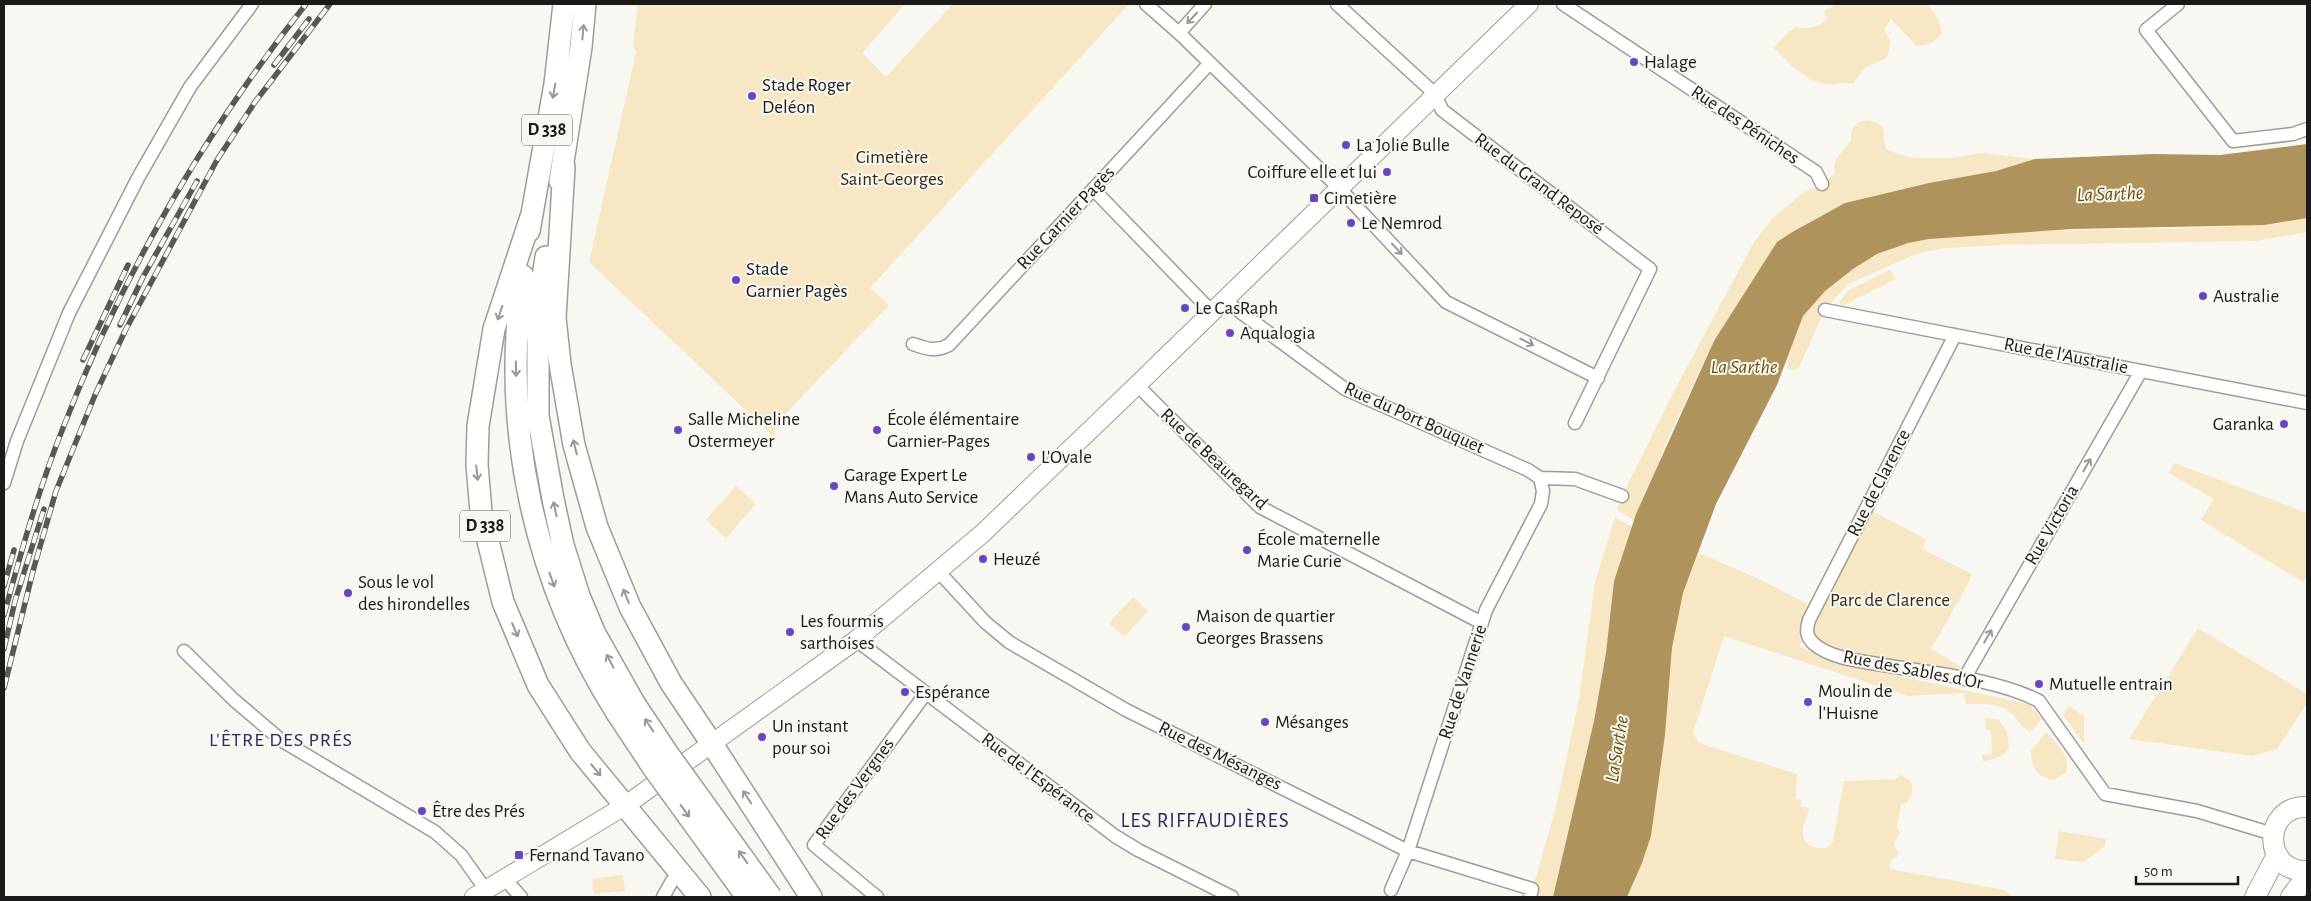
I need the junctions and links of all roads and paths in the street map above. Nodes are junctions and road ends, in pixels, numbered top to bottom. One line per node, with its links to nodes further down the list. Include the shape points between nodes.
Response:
1 (252, 4): 29 (street, via 190,87 138,178 69,313 17,441)
2 (564, 4): 18 (highway, D 338, one-way to 18, via 555,84)
3 (585, 4): 14 (highway, D 338, one-way to 3)
4 (1146, 4): 10 (street)
5 (1205, 4): 10 (street, one-way to 10)
6 (1337, 4): 12 (street, Rue du Grand Reposé)
7 (1529, 4): 12 (main road)
8 (1563, 4): 15 (street, Rue des Péniches, via 1816,172)
9 (2178, 4): 13 (street, via 2146,30 2233,141 2293,134)
10 (1179, 33): 11 (street)
11 (1209, 64): 16 (street); 17 (street, Rue Garnier Pagès)
12 (1435, 94): 16 (main road); 24 (street, Rue du Grand Reposé, via 1442,110 1650,269)
13 (2307, 129)
14 (564, 167): 38 (highway, D 338, one-way to 14, via 579,596 563,545 538,416 538,311 550,229); 39 (highway, D 338, one-way to 14, via 671,683 630,607 597,527 574,445 555,318)
15 (1822, 184)
16 (1339, 188): 19 (main road); 24 (street, one-way to 24, via 1446,302)
17 (1093, 189): 19 (street, Rue du Port Bouquet); 22 (street, Rue Garnier Pagès, via 949,345 931,350)
18 (531, 217): 38 (highway, D 338, one-way to 38, via 518,308 515,362 517,421 531,509 543,557 580,648); 40 (highway, D 338, one-way to 40, via 494,329 485,381 476,465 481,512 503,602 538,685 580,751)
19 (1218, 305): 25 (main road); 28 (street, Rue du Port Bouquet, via 1345,389)
20 (1825, 310): 21 (street, Rue de l'Australie)
21 (1955, 335): 23 (street, Rue de l'Australie); 33 (street, Rue de Clarence, via 1816,605)
22 (913, 344)
23 (2141, 371): 26 (street, Rue de l'Australie); 36 (street, Rue Victoria, one-way to 23)
24 (1598, 378): 27 (street)
25 (1137, 385): 31 (main road, via 983,533); 32 (street, Rue de Beauregard, via 1260,507)
26 (2307, 403)
27 (1575, 423)
28 (1540, 478): 30 (street, Rue du Port Bouquet, via 1575,479); 32 (street, Rue de Vannerie, via 1541,504)
29 (4, 483)
30 (1622, 496)
31 (938, 571): 34 (main road); 43 (street, Rue des Mésanges, via 985,622 1009,642 1126,710)
32 (1482, 623): 43 (street, Rue de Vannerie)
33 (1806, 631): 36 (street, Rue des Sables d'Or, via 1815,645 1850,659)
34 (856, 640): 37 (street, Rue de l'Espérance); 39 (main road)
35 (184, 651): 51 (street, via 281,740 435,832 461,855)
36 (1964, 679): 42 (street, Rue des Sables d'Or, via 2024,693 2039,701 2105,794 2197,810)
37 (926, 693): 58 (street, Rue des Vergnes, via 814,845); 59 (street, Rue de l'Espérance, via 1115,836)
38 (626, 708): 55 (highway, D 338, one-way to 55, bridge, via 652,766); 56 (highway, D 338, one-way to 38, bridge, via 668,754)
39 (712, 744): 40 (main road); 57 (highway, one-way to 39)
40 (626, 805): 46 (highway); 48 (main road)
41 (2304, 805): 42 (main road, via 2280,819)
42 (2273, 834): 44 (main road)
43 (1408, 851): 49 (street, Rue de Vannerie); 50 (street, Rue des Mésanges)
44 (2277, 855): 45 (main road, via 2290,867); 60 (main road)
45 (2307, 871)
46 (680, 875): 53 (street, via 672,881); 54 (highway)
47 (2307, 876): 61 (main road)
48 (505, 879): 51 (main road); 52 (street)
49 (1391, 890)
50 (1531, 893)
51 (480, 894)
52 (521, 897)
53 (663, 897)
54 (700, 897)
55 (747, 897)
56 (771, 897)
57 (811, 897)
58 (877, 897)
59 (1232, 897)
60 (2255, 897)
61 (2291, 897)

